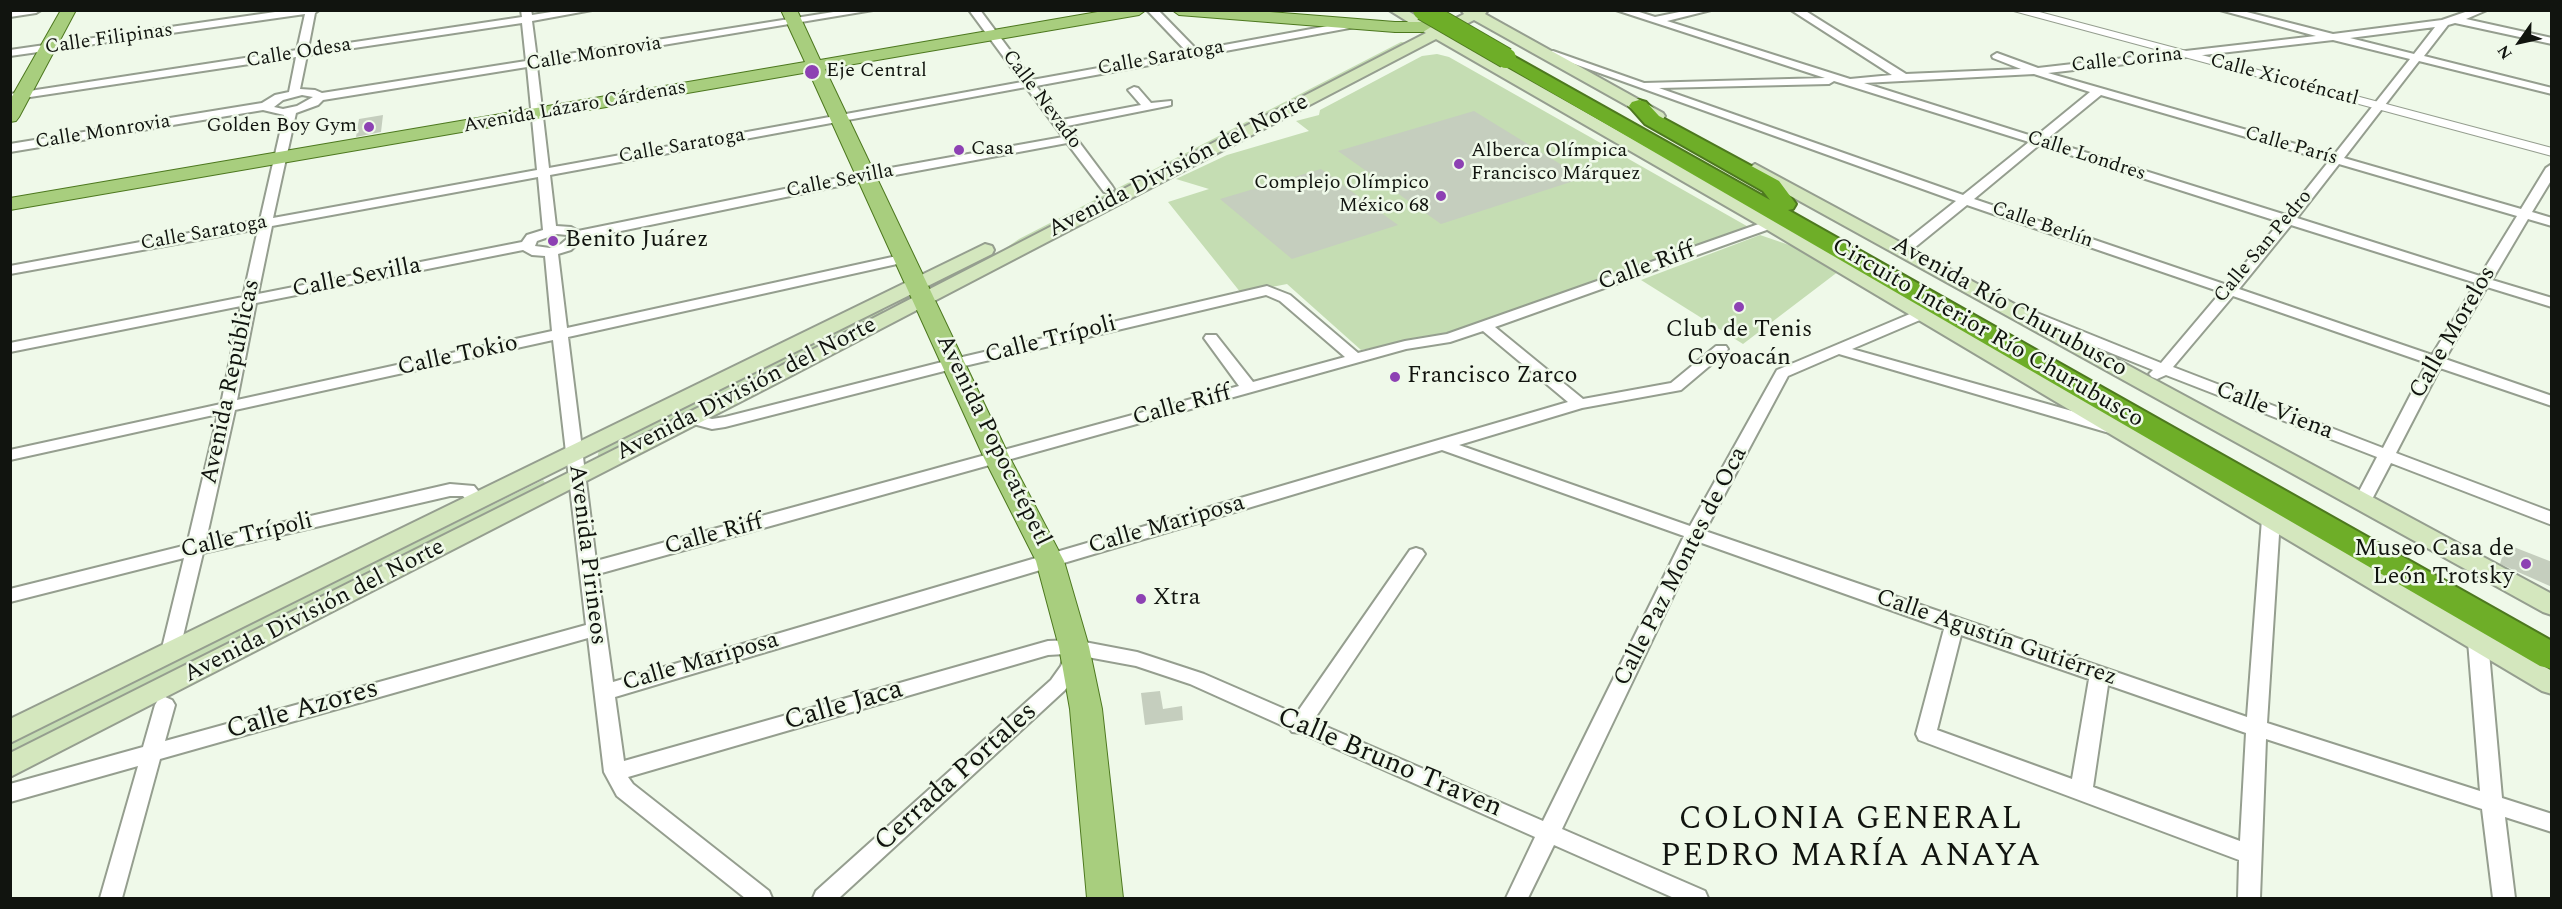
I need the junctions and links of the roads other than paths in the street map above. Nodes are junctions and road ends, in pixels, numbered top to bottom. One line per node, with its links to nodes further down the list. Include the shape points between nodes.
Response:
1 (54, 10): 35 (main road)
2 (69, 10): 33 (main road)
3 (587, 10): 21 (street, Calle Odesa)
4 (868, 10): 23 (street, Calle Monrovia)
5 (974, 10): 29 (street, Calle Nevado)
6 (1139, 10): 29 (main road, Avenida Lázaro Cárdenas)
7 (1152, 10): 38 (street)
8 (1179, 10): 27 (main road)
9 (1442, 10): 32 (highway, Circuito Interior Río Churubusco)
10 (1456, 10): 24 (main road, Avenida División del Norte)
11 (1621, 10): 25 (street, Calle Londres)
12 (1706, 10): 25 (street)
13 (1796, 10): 45 (street)
14 (2016, 10): 39 (street, Calle Xicoténcatl)
15 (2225, 10): 30 (street)
16 (2482, 10): 26 (street); 28 (street)
17 (33, 11): 22 (street)
18 (312, 11): 33 (street, Calle Filipinas); 37 (street)
19 (1396, 11): 24 (main road, Avenida Río Churubusco); 27 (main road, via 1386,18)
20 (1474, 12): 24 (main road, Avenida División del Norte); 32 (main road, Avenida Río Churubusco)
21 (527, 15): 37 (street, Calle Odesa); 42 (street)
22 (10, 16)
23 (791, 17): 42 (street, Calle Monrovia); 43 (main road, Avenida Popocatépetl)
24 (1425, 20): 27 (main road); 32 (highway, Circuito Interior Río Churubusco, bridge); 34 (main road, Avenida Río Churubusco, via 1453,44); 77 (main road, Avenida División del Norte); 93 (main road, Avenida División del Norte)
25 (1653, 21): 46 (street, Calle Londres)
26 (2450, 21): 28 (street); 30 (street, Calle Corina); 41 (street, Calle San Pedro)
27 (1359, 24): 38 (street, Calle Saratoga)
28 (2485, 26): 31 (street)
29 (993, 36): 43 (main road, Avenida Lázaro Cárdenas); 48 (street, Calle Nevado)
30 (2331, 36): 39 (street, Calle Corina); 41 (street)
31 (2552, 41)
32 (1514, 45): 34 (main road); 49 (street, Calle Berlín); 50 (main road, Avenida Río Churubusco); 72 (highway, Circuito Interior Río Churubusco); 80 (highway, Circuito Interior Río Churubusco)
33 (49, 48): 35 (street, Calle Filipinas); 55 (main road)
34 (1473, 49): 47 (main road, Avenida Río Churubusco)
35 (32, 51): 36 (street, Calle Filipinas); 55 (main road)
36 (10, 53)
37 (303, 53): 54 (street); 55 (street, Calle Odesa)
38 (1194, 53): 48 (street, Calle Saratoga)
39 (2185, 55): 44 (street, Calle Corina); 61 (street, Calle Xicoténcatl)
40 (1997, 56): 44 (street)
41 (2416, 58): 53 (street); 61 (street, Calle San Pedro)
42 (532, 64): 56 (street, Calle Monrovia); 63 (street)
43 (817, 67): 63 (main road, Avenida Lázaro Cárdenas); 65 (main road, Avenida Popocatépetl)
44 (2034, 71): 45 (street, Calle Corina); 52 (street, Calle París)
45 (1901, 75): 46 (street, Calle Corina)
46 (1844, 81): 49 (street, Calle Corina); 68 (street, Calle Londres)
47 (1520, 82): 72 (highway, via 1650,150); 80 (main road, Avenida Río Churubusco)
48 (1028, 84): 65 (street, Calle Saratoga); 66 (street, Calle Nevado)
49 (1635, 85): 50 (street, Calle Corina); 78 (street, Calle Berlín)
50 (1604, 86): 59 (main road, Avenida Río Churubusco)
51 (1134, 90): 60 (street)
52 (2099, 91): 68 (street); 73 (street, Calle París)
53 (2552, 91)
54 (294, 93): 56 (street, via 315,93); 58 (street)
55 (15, 94): 64 (main road)
56 (319, 97): 62 (street)
57 (1167, 103): 60 (street)
58 (267, 106): 62 (street, via 276,112); 69 (street, Calle Monrovia)
59 (1639, 106): 80 (highway, via 1652,120 1771,186); 89 (main road, Avenida Río Churubusco)
60 (1149, 107): 66 (street)
61 (2378, 107): 70 (street, Calle Xicoténcatl); 73 (street, Calle San Pedro)
62 (291, 111): 71 (street, Avenida Repúblicas)
63 (537, 114): 71 (main road, Avenida Lázaro Cárdenas); 75 (street)
64 (10, 117)
65 (840, 118): 75 (street, Calle Saratoga); 76 (main road, Avenida Popocatépetl)
66 (1058, 124): 67 (street, Calle Nevado)
67 (1069, 139): 76 (street, Calle Sevilla); 77 (street, Calle Nevado)
68 (2036, 141): 78 (street); 82 (street, Calle Londres)
69 (10, 148)
70 (2552, 152)
71 (279, 158): 79 (main road, Avenida Lázaro Cárdenas); 83 (street, Avenida Repúblicas)
72 (1683, 160): 140 (highway, Circuito Interior Río Churubusco)
73 (2335, 160): 81 (street, Calle París); 82 (street, Calle San Pedro)
74 (2552, 168): 81 (street, Calle Morelos)
75 (544, 172): 83 (street, Calle Saratoga); 85 (street)
76 (867, 176): 86 (street, Calle Sevilla); 91 (main road, Avenida Popocatépetl)
77 (1108, 189): 87 (main road, Avenida División del Norte)
78 (1964, 199): 89 (street); 95 (street, Calle Berlín)
79 (10, 204)
80 (1778, 214): 100 (main road, Avenida Río Churubusco); 101 (street, Calle Riff); 136 (highway, Circuito Interior Río Churubusco)
81 (2525, 214): 84 (street, Calle París); 94 (street, Calle Morelos)
82 (2288, 221): 94 (street, Calle Londres); 95 (street, Calle San Pedro)
83 (267, 222): 92 (street, Calle Saratoga); 97 (street, Avenida Repúblicas)
84 (2552, 222)
85 (550, 231): 86 (street, via 567,230); 88 (street, via 532,238)
86 (575, 236): 90 (street, via 566,247)
87 (1010, 238): 93 (main road, via 953,272); 96 (main road, Avenida División del Norte)
88 (527, 245): 90 (street, via 537,252); 97 (street, Calle Sevilla)
89 (1903, 249): 98 (main road, Avenida Río Churubusco)
90 (551, 252): 102 (street, Avenida Pirineos)
91 (906, 258): 96 (main road, Avenida Popocatépetl); 102 (street, Calle Tokio)
92 (10, 270)
93 (970, 274): 96 (main road, Avenida División del Norte)
94 (2482, 281): 99 (street, Calle Londres); 108 (street, Calle Morelos)
95 (2229, 290): 108 (street, Calle Berlín); 110 (street, Calle San Pedro)
96 (921, 291): 109 (main road, Avenida Popocatépetl); 116 (main road, Avenida División del Norte); 122 (main road, Avenida División del Norte)
97 (250, 300): 104 (street, Calle Sevilla); 115 (street, Avenida Repúblicas)
98 (1998, 302): 110 (street, Calle Viena); 111 (main road, Avenida Río Churubusco)
99 (2552, 303)
100 (1922, 314): 105 (street, Calle Paz Montes de Oca); 117 (main road, Avenida Río Churubusco)
101 (1485, 326): 107 (street, Calle Riff); 114 (street)
102 (561, 335): 115 (street, Calle Tokio); 122 (street, Avenida Pirineos)
103 (1211, 338): 112 (street)
104 (10, 348)
105 (1836, 348): 117 (street); 127 (street, Calle Paz Montes de Oca, via 1782,373)
106 (1721, 349): 114 (street, Calle Mariposa, via 1676,387)
107 (1356, 359): 109 (street, Calle Trípoli, via 1285,298 1267,290); 112 (street, Calle Riff)
108 (2436, 361): 113 (street, Calle Berlín); 120 (street, Calle Morelos)
109 (954, 364): 116 (street, Calle Trípoli, via 725,422 712,424); 121 (main road, Avenida Popocatépetl)
110 (2164, 369): 111 (street, Calle San Pedro); 120 (street, Calle Viena)
111 (2146, 382): 123 (main road, Avenida Río Churubusco)
112 (1250, 389): 121 (street, Calle Riff)
113 (2552, 401)
114 (1580, 404): 118 (street, Calle Mariposa)
115 (228, 407): 119 (street, Calle Tokio); 128 (street, Avenida Repúblicas)
116 (692, 419): 122 (main road, Avenida División del Norte)
117 (2120, 430): 125 (main road, Avenida Río Churubusco)
118 (1443, 445): 127 (street, Calle Agustín Gutiérrez); 130 (street, Calle Mariposa)
119 (10, 455)
120 (2387, 456): 123 (street, Calle Morelos); 126 (street, Calle Viena)
121 (997, 458): 130 (main road, Avenida Popocatépetl); 131 (street, Calle Riff)
122 (574, 467): 124 (main road, Avenida División del Norte); 131 (street, Avenida Pirineos); 149 (main road, Avenida División del Norte)
123 (2362, 501): 133 (main road, Avenida Río Churubusco)
124 (478, 502): 128 (street, Calle Trípoli, via 468,490 450,490); 139 (main road, Avenida División del Norte)
125 (2271, 519): 137 (main road, Avenida Río Churubusco); 146 (street)
126 (2552, 519)
127 (1694, 534): 134 (street, Calle Agustín Gutiérrez); 155 (street, Calle Paz Montes de Oca)
128 (195, 549): 132 (street, Calle Trípoli); 139 (street, Avenida Repúblicas)
129 (1416, 554): 145 (street)
130 (1050, 561): 138 (main road, Avenida Popocatépetl); 143 (street, Calle Mariposa)
131 (588, 570): 135 (street, Avenida Pirineos)
132 (10, 596)
133 (2552, 606)
134 (1954, 625): 141 (street, Calle Agustín Gutiérrez); 151 (street, via 1926,734)
135 (595, 629): 143 (street, Avenida Pirineos); 148 (street, Calle Azores)
136 (2552, 637)
137 (2478, 641): 142 (main road, Avenida Río Churubusco); 153 (street)
138 (1074, 647): 145 (street, Calle Bruno Traven, via 1137,659 1177,672); 150 (street, Calle Jaca, via 1048,648); 159 (street, Cerrada Portales, via 1070,668 1058,685); 160 (main road, Avenida Popocatépetl, via 1086,709)
139 (171, 652): 147 (main road, Avenida División del Norte)
140 (2552, 657)
141 (2100, 674): 146 (street, Calle Agustín Gutiérrez); 151 (street)
142 (2552, 684)
143 (604, 692): 150 (street, Avenida Pirineos)
144 (165, 705): 148 (street)
145 (1299, 726): 155 (street, Calle Bruno Traven)
146 (2256, 728): 153 (street, Calle Agustín Gutiérrez); 156 (street)
147 (10, 732)
148 (153, 753): 152 (street, Calle Azores); 157 (street)
149 (10, 766)
150 (615, 772): 158 (street, Avenida Pirineos, via 625,790)
151 (2081, 792): 156 (street)
152 (10, 793)
153 (2492, 803): 154 (street, Calle Agustín Gutiérrez); 164 (street)
154 (2552, 823)
155 (1551, 834): 161 (street, Calle Paz Montes de Oca); 162 (street, Calle Bruno Traven)
156 (2250, 854): 163 (street)
157 (111, 898)
158 (760, 898)
159 (824, 898)
160 (1105, 898)
161 (1518, 898)
162 (1697, 898)
163 (2249, 898)
164 (2504, 898)

